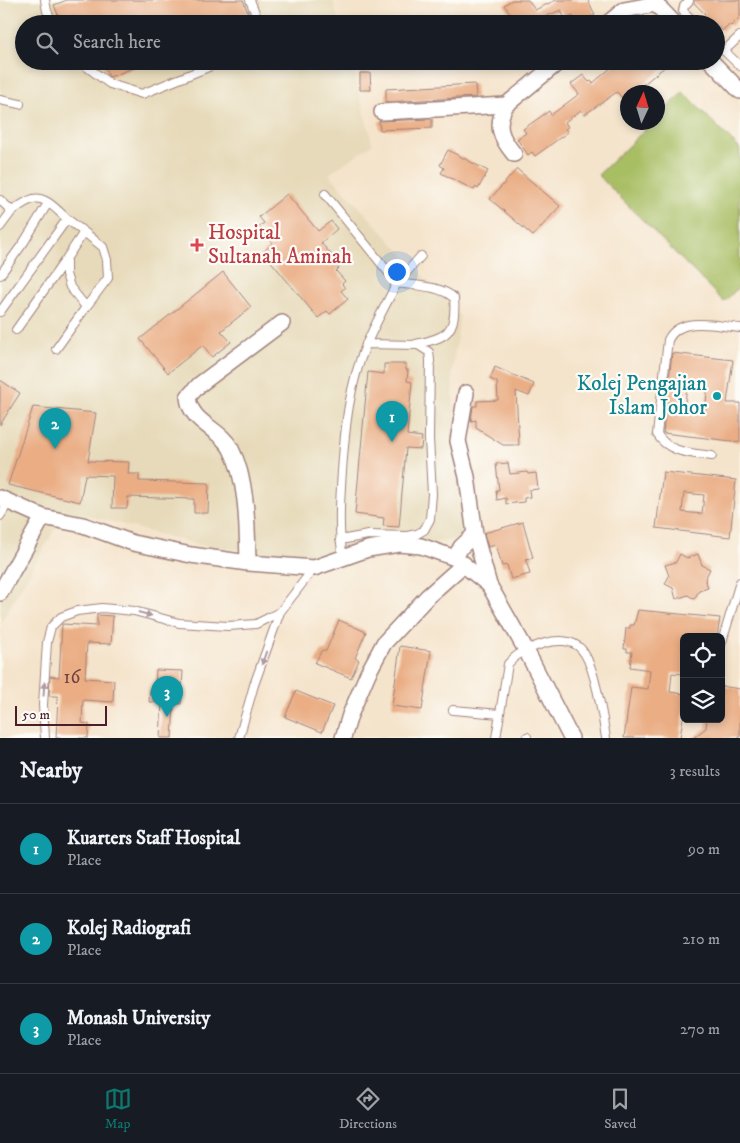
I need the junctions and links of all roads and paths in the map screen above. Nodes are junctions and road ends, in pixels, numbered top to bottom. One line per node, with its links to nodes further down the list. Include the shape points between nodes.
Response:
1 (45, 0): 5 (lane)
2 (250, 0): 6 (lane)
3 (689, 1): 9 (lane, via 683,11)
4 (654, 2): 7 (street, via 622,8); 8 (street)
5 (49, 15)
6 (256, 15)
7 (615, 15)
8 (666, 15)
9 (687, 15)
10 (740, 36): 11 (lane)
11 (725, 50)
12 (725, 52): 13 (lane)
13 (740, 66)
14 (91, 70): 15 (lane, via 110,84 142,94)
15 (201, 70)
16 (549, 70): 21 (street)
17 (720, 70): 18 (street)
18 (740, 91)
19 (0, 100): 20 (lane)
20 (20, 104)
21 (506, 104): 22 (street); 23 (street, via 501,114 501,137)
22 (382, 112)
23 (514, 154)
24 (325, 194): 34 (lane)
25 (0, 200): 27 (lane)
26 (48, 203): 27 (lane, via 38,198 31,199); 28 (lane); 33 (lane)
27 (12, 211): 29 (lane)
28 (67, 219): 30 (lane); 36 (lane)
29 (0, 227)
30 (84, 232): 32 (lane); 35 (lane, via 103,247 108,278)
31 (421, 256): 34 (lane)
32 (66, 259): 35 (lane, via 70,287); 39 (lane)
33 (0, 275)
34 (397, 283): 40 (lane); 41 (lane, via 437,288 454,298 452,325 446,334 438,339)
35 (86, 307): 42 (lane)
36 (0, 312)
37 (282, 323): 52 (street, via 199,385 188,397 189,407 195,416 230,447 240,468 247,518)
38 (740, 328): 44 (lane, via 684,324 671,333 668,340 657,434 672,448)
39 (16, 330)
40 (366, 344): 41 (lane); 49 (lane, via 345,420)
41 (409, 345): 49 (lane, via 425,348 430,360 430,519 424,530 417,534 368,535)
42 (56, 349)
43 (466, 393): 48 (street, via 458,441)
44 (712, 456)
45 (4, 500): 46 (lane); 47 (street)
46 (0, 516)
47 (43, 517): 52 (street, via 83,525 133,543 191,556); 56 (street)
48 (475, 534): 51 (street, via 461,547); 55 (street)
49 (340, 540): 50 (lane)
50 (343, 558): 51 (street, via 368,549 399,544 421,546); 53 (street)
51 (459, 561): 55 (street); 64 (street, via 384,643 350,714)
52 (248, 563): 53 (street)
53 (314, 568): 57 (lane)
54 (740, 582): 58 (lane)
55 (489, 584): 59 (street)
56 (0, 593)
57 (280, 612): 62 (lane, one-way to 57, via 43,705 47,642 51,627 62,617 77,611 102,608 134,611 179,623 228,626 256,624); 63 (lane, one-way to 63)
58 (725, 633)
59 (526, 650): 61 (lane, via 514,656 508,664); 66 (street); 67 (lane, via 554,641 580,647 588,657)
60 (453, 710): 61 (lane)
61 (500, 714): 65 (lane)
62 (45, 738)
63 (239, 738)
64 (343, 738)
65 (496, 738)
66 (571, 738)
67 (606, 738)

